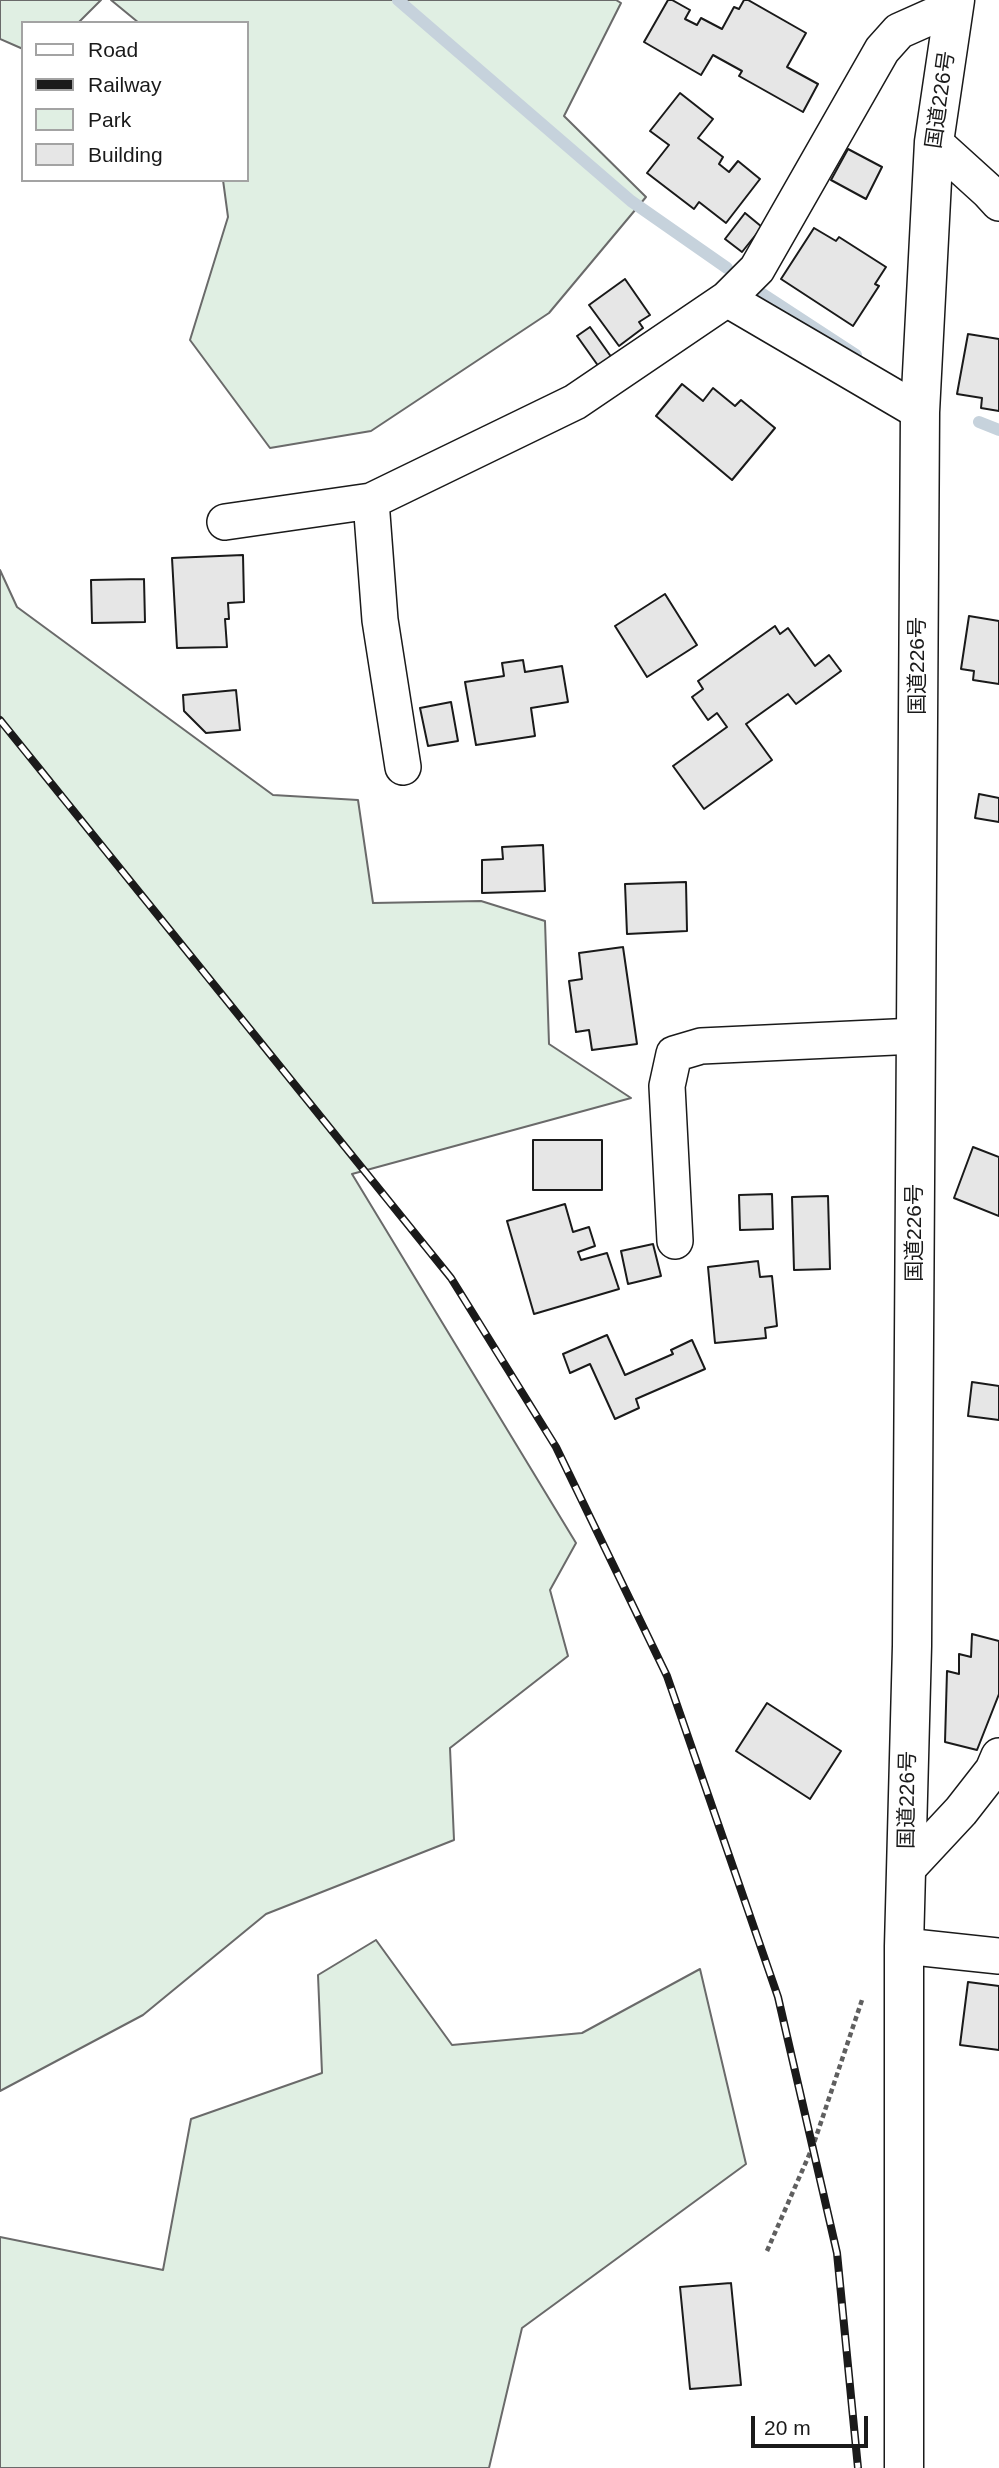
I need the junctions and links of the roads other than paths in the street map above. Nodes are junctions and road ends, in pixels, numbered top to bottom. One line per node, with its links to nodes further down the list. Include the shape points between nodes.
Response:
1 (954, 3): 2 (highway, 国道226号); 4 (street, via 899,31 882,50 757,269)
2 (934, 142): 3 (street); 5 (highway, 国道226号)
3 (999, 203)
4 (727, 299): 5 (street); 6 (street, via 575,402)
5 (920, 412): 9 (highway, 国道226号)
6 (371, 501): 7 (street); 8 (street, via 380,620)
7 (225, 522)
8 (403, 767)
9 (916, 1036): 10 (street, via 701,1046 674,1054 667,1086); 12 (highway, 国道226号)
10 (675, 1241)
11 (999, 1756): 12 (street, via 961,1811)
12 (906, 1870): 13 (highway, 国道226号)
13 (904, 1946): 14 (street); 15 (highway, 国道226号)
14 (999, 1956)
15 (904, 2468)

